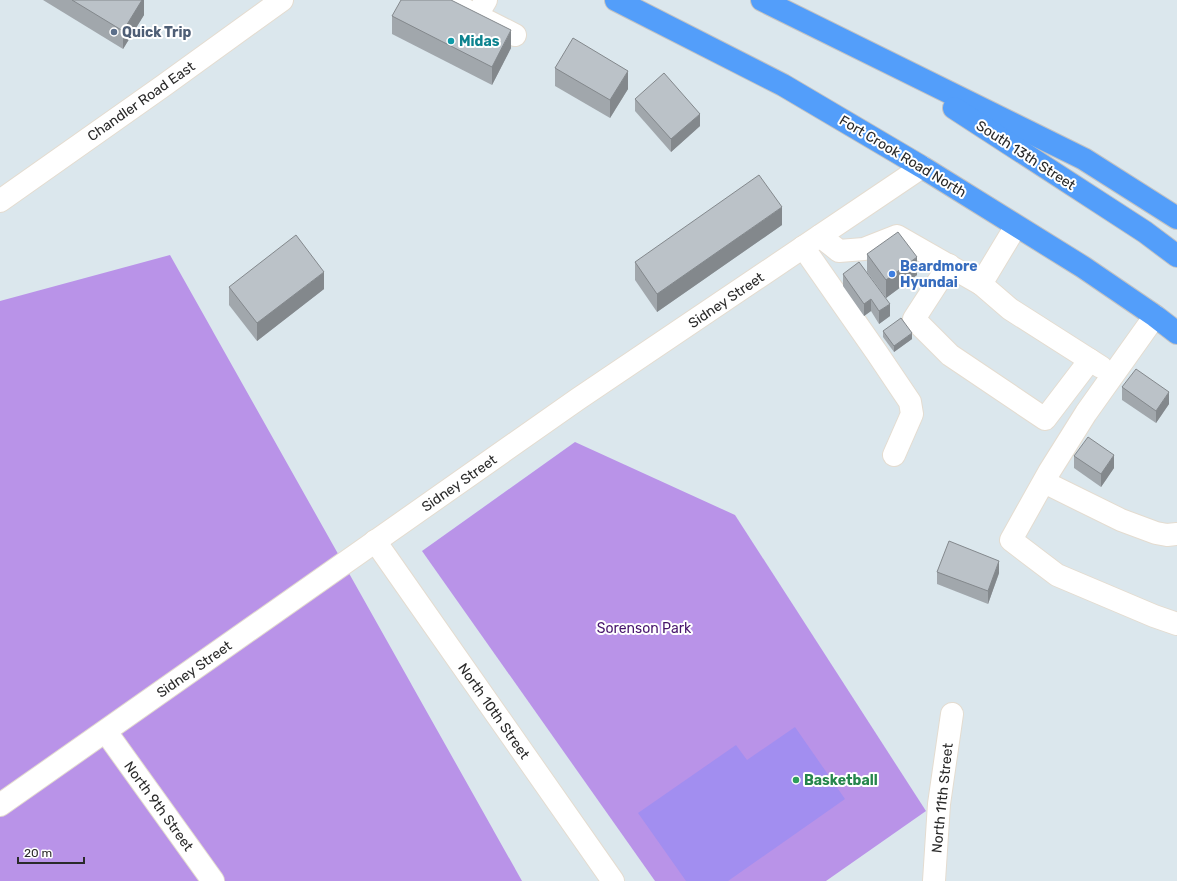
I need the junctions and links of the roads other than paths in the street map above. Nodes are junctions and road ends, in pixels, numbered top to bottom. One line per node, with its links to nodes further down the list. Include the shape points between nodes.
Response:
1 (282, 0): 9 (street, Chandler Road East)
2 (446, 0): 5 (street)
3 (616, 0): 8 (main road, Fort Crook Road North, via 783,85)
4 (762, 0): 7 (main road)
5 (481, 8): 6 (street)
6 (515, 35)
7 (874, 56): 10 (main road, via 1084,159); 13 (main road, South 13th Street, via 1145,232)
8 (922, 167): 11 (main road, Fort Crook Road North); 12 (street, Sidney Street)
9 (0, 201)
10 (1177, 218)
11 (1016, 226): 15 (street); 16 (main road, Fort Crook Road North)
12 (812, 241): 14 (street, via 839,250 864,249 897,236); 20 (street, via 877,353 910,402 912,414); 23 (street, Sidney Street, via 578,399)
13 (1177, 256)
14 (949, 266): 15 (street); 18 (street, via 914,319 950,354 1045,419)
15 (981, 284): 18 (street, via 1010,309)
16 (1155, 316): 17 (main road, Fort Crook Road North); 19 (street)
17 (1177, 333)
18 (1090, 360): 19 (street)
19 (1114, 375): 21 (street, via 1086,413)
20 (894, 455)
21 (1044, 482): 22 (street, via 1121,520 1156,533); 24 (street, via 1011,540 1057,575)
22 (1177, 534)
23 (375, 541): 26 (street, Sidney Street); 29 (street, North 10th Street)
24 (1177, 624)
25 (952, 714): 30 (street, North 11th Street, via 939,804)
26 (106, 732): 27 (street, Sidney Street); 28 (street, North 9th Street)
27 (0, 806)
28 (213, 881)
29 (613, 881)
30 (934, 881)

